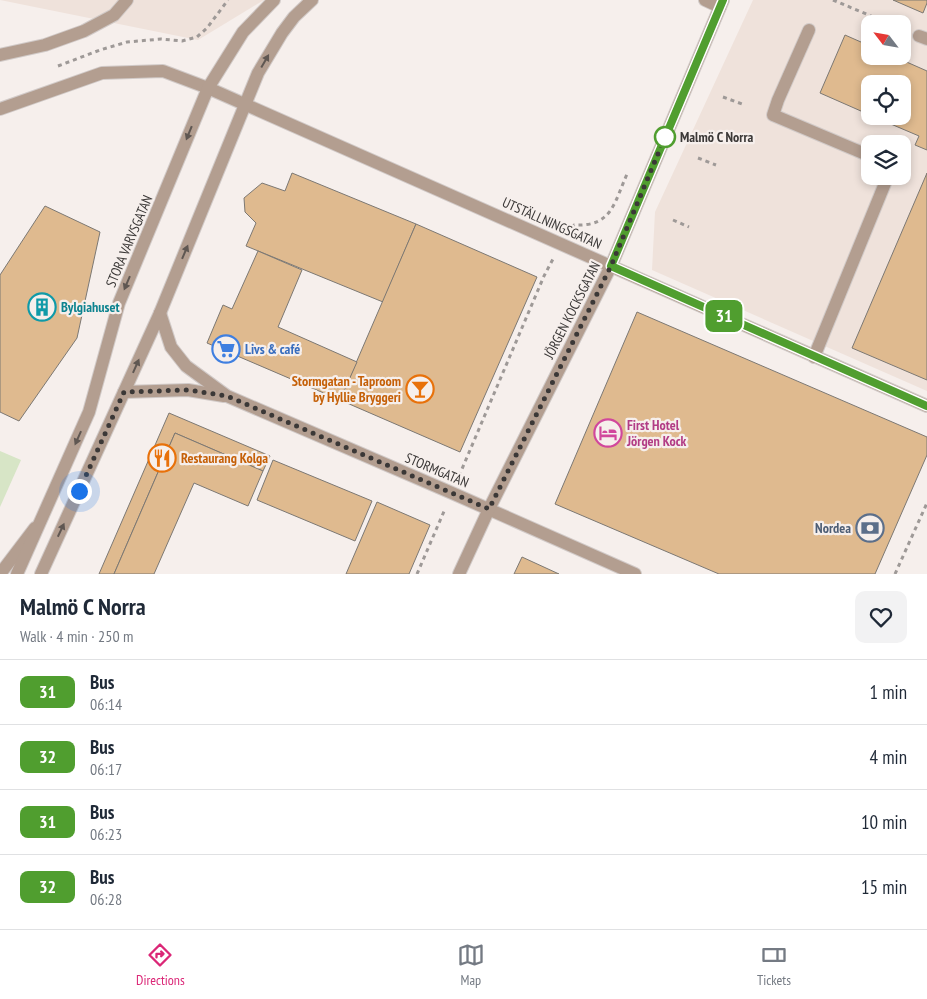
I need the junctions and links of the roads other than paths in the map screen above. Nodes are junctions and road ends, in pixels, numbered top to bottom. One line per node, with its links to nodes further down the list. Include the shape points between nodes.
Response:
1 (127, 0): 7 (street, via 114,15 84,31 45,45)
2 (274, 0): 8 (street, STORA VARVSGATAN, via 243,32)
3 (312, 0): 9 (street, one-way to 3, via 258,73 282,33)
4 (705, 0): 5 (street)
5 (722, 3): 13 (street, JÖRGEN KOCKSGATAN)
6 (809, 30): 11 (street, via 773,115)
7 (0, 55)
8 (208, 88): 9 (street, UTSTÄLLNINGSGATAN); 10 (street, UTSTÄLLNINGSGATAN, via 163,71 102,72); 20 (street, STORA VARVSGATAN, one-way to 20, via 119,303 89,412)
9 (246, 106): 13 (street, UTSTÄLLNINGSGATAN); 14 (street, one-way to 9)
10 (0, 109)
11 (861, 152)
12 (884, 185): 15 (street)
13 (611, 266): 15 (street, UTSTÄLLNINGSGATAN); 19 (street, JÖRGEN KOCKSGATAN)
14 (160, 313): 16 (street, one-way to 14); 17 (street, STORMGATAN, via 171,346 186,366)
15 (814, 357): 18 (street, UTSTÄLLNINGSGATAN)
16 (124, 392): 17 (street, STORMGATAN, via 188,390); 23 (street, one-way to 16)
17 (227, 396): 19 (street, STORMGATAN)
18 (927, 406)
19 (489, 509): 24 (street, JÖRGEN KOCKSGATAN); 25 (street, STORMGATAN)
20 (44, 516): 21 (street); 22 (street, STORA VARVSGATAN)
21 (0, 574)
22 (17, 574)
23 (41, 574)
24 (459, 574)
25 (634, 574)

